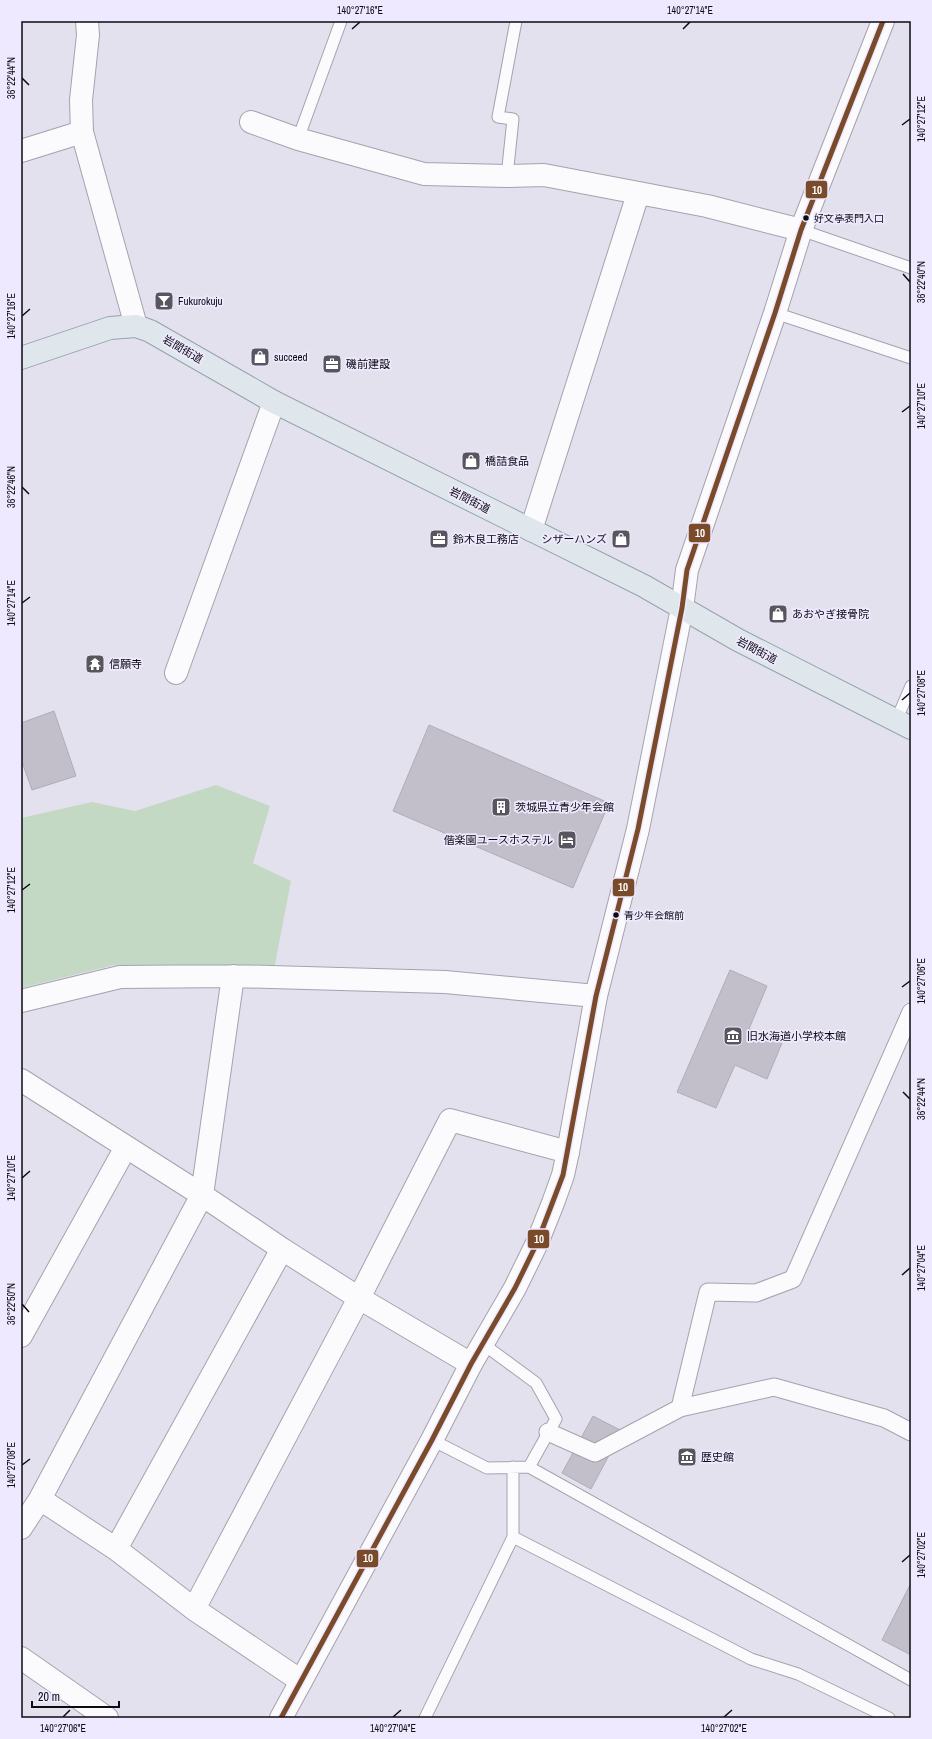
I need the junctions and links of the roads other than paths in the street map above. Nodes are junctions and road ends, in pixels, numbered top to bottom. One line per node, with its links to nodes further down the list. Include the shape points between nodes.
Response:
1 (87, 21): 6 (street, via 88,36 81,100)
2 (341, 21): 7 (lane)
3 (516, 21): 9 (lane, via 498,117 513,119)
4 (883, 21): 11 (street)
5 (251, 122): 7 (street)
6 (82, 132): 8 (street); 14 (street)
7 (298, 139): 9 (street, via 424,174)
8 (21, 151)
9 (508, 176): 10 (street, via 544,175)
10 (638, 194): 11 (street, via 707,206); 18 (street)
11 (801, 230): 12 (lane); 13 (street)
12 (911, 268)
13 (776, 313): 16 (lane); 19 (street, via 687,570)
14 (136, 326): 15 (main road, 岩間街道, via 110,328); 17 (main road, 岩間街道, via 170,341)
15 (21, 358)
16 (911, 358)
17 (274, 402): 18 (main road, 岩間街道); 20 (street)
18 (531, 530): 19 (main road, 岩間街道, via 644,586)
19 (682, 608): 22 (main road, 岩間街道); 24 (street, via 638,829)
20 (176, 673)
21 (911, 686): 22 (lane)
22 (903, 725)
23 (233, 976): 24 (street, via 445,982); 25 (street, via 120,978); 30 (street)
24 (596, 996): 29 (street)
25 (21, 1001)
26 (911, 1012): 37 (street, via 793,1279 756,1293 708,1292)
27 (22, 1082): 28 (street)
28 (126, 1147): 30 (street); 33 (street)
29 (568, 1152): 32 (street, via 450,1120); 35 (street, via 556,1196 537,1243)
30 (202, 1195): 31 (street); 43 (street)
31 (282, 1249): 32 (street); 46 (street)
32 (359, 1298): 36 (street); 47 (street)
33 (27, 1311): 34 (street)
34 (21, 1336)
35 (483, 1344): 36 (street); 38 (lane, via 536,1383 556,1419)
36 (471, 1364): 40 (street)
37 (680, 1408): 38 (street, via 596,1454); 39 (street, via 774,1387 884,1418)
38 (548, 1432): 41 (lane)
39 (911, 1432)
40 (432, 1440): 42 (lane, via 487,1468); 50 (street)
41 (529, 1466): 42 (lane); 49 (lane)
42 (513, 1467): 45 (lane)
43 (40, 1499): 44 (street); 46 (street)
44 (21, 1528)
45 (513, 1537): 53 (lane); 54 (lane, via 751,1659 798,1674)
46 (116, 1549): 47 (street)
47 (194, 1609): 50 (street)
48 (21, 1658): 51 (street)
49 (911, 1680)
50 (301, 1681): 52 (street)
51 (106, 1718)
52 (281, 1718)
53 (425, 1718)
54 (889, 1718)

